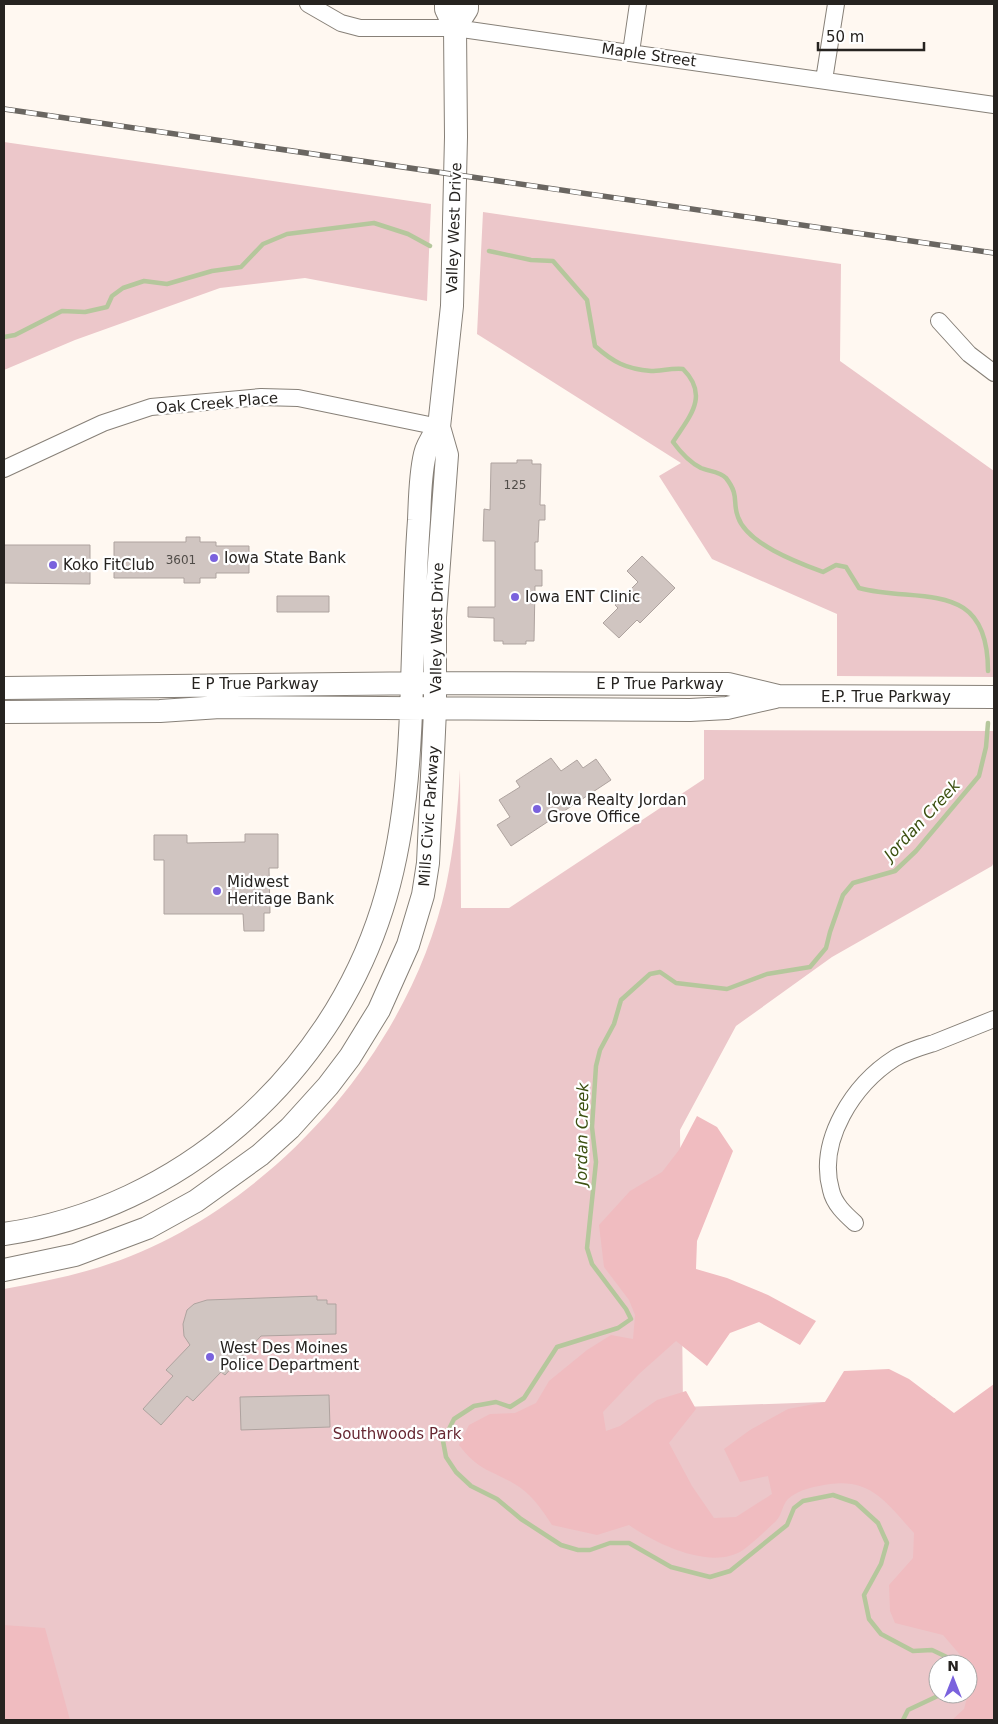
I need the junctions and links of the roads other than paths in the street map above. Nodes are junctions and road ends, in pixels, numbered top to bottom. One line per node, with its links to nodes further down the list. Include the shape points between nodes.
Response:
1 (308, 4): 6 (street, Maple Street, via 340,23 360,28)
2 (446, 4): 6 (main road, Valley West Drive)
3 (467, 4): 6 (main road, Valley West Drive)
4 (638, 4): 7 (street)
5 (836, 4): 8 (street)
6 (455, 28): 7 (street, Maple Street); 12 (main road, Valley West Drive, via 452,306)
7 (631, 52): 8 (street, Maple Street)
8 (824, 80): 9 (street, Maple Street)
9 (994, 105)
10 (939, 321): 11 (street, via 969,354)
11 (994, 373)
12 (439, 427): 13 (street, Oak Creek Place, via 298,398 261,397 151,407 115,418); 14 (main road, Valley West Drive, via 447,454 435,617); 15 (main road, Valley West Drive, via 425,452 423,469)
13 (4, 469)
14 (435, 683): 15 (main road, E P True Parkway); 17 (main road, E P True Parkway, via 728,684); 20 (main road, Valley West Drive)
15 (412, 684): 16 (main road, E P True Parkway); 19 (main road, Valley West Drive)
16 (4, 688)
17 (778, 696): 18 (main road, E.P. True Parkway); 20 (main road, E P True Parkway, via 727,708 690,710)
18 (994, 697)
19 (411, 707): 20 (main road, E P True Parkway); 21 (main road, E P True Parkway); 24 (main road, Mills Civic Parkway, via 407,782 391,879 372,939 354,978 308,1052 278,1089 237,1127 178,1170 98,1209)
20 (435, 710): 25 (main road, Mills Civic Parkway, via 424,895 408,945 379,1010 328,1086 260,1155 196,1201 111,1243 50,1262)
21 (4, 712)
22 (994, 1019): 23 (street, via 895,1058 872,1075 846,1108 834,1134 828,1172 831,1192 840,1209)
23 (855, 1223)
24 (4, 1234)
25 (4, 1270)

